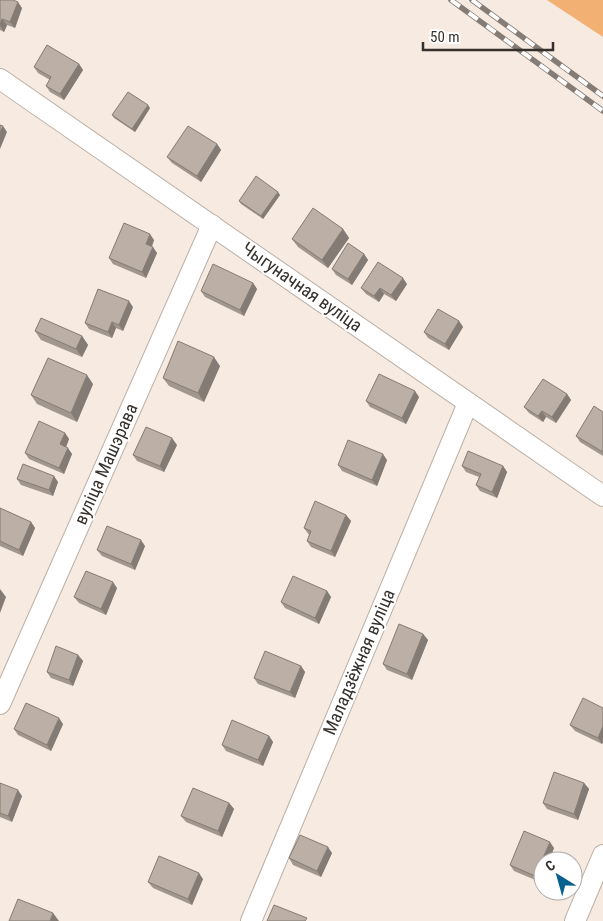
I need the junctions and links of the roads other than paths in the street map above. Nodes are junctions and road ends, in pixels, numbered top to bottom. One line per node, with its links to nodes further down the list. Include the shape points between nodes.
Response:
1 (0, 79): 2 (street, Чыгуначная вуліца)
2 (212, 225): 3 (street, Чыгуначная вуліца); 5 (street, вуліца Машэрава)
3 (468, 403): 4 (street, Чыгуначная вуліца); 7 (street, Маладзёжная вуліца)
4 (603, 496)
5 (0, 704)
6 (603, 855): 8 (street)
7 (251, 921)
8 (575, 921)

